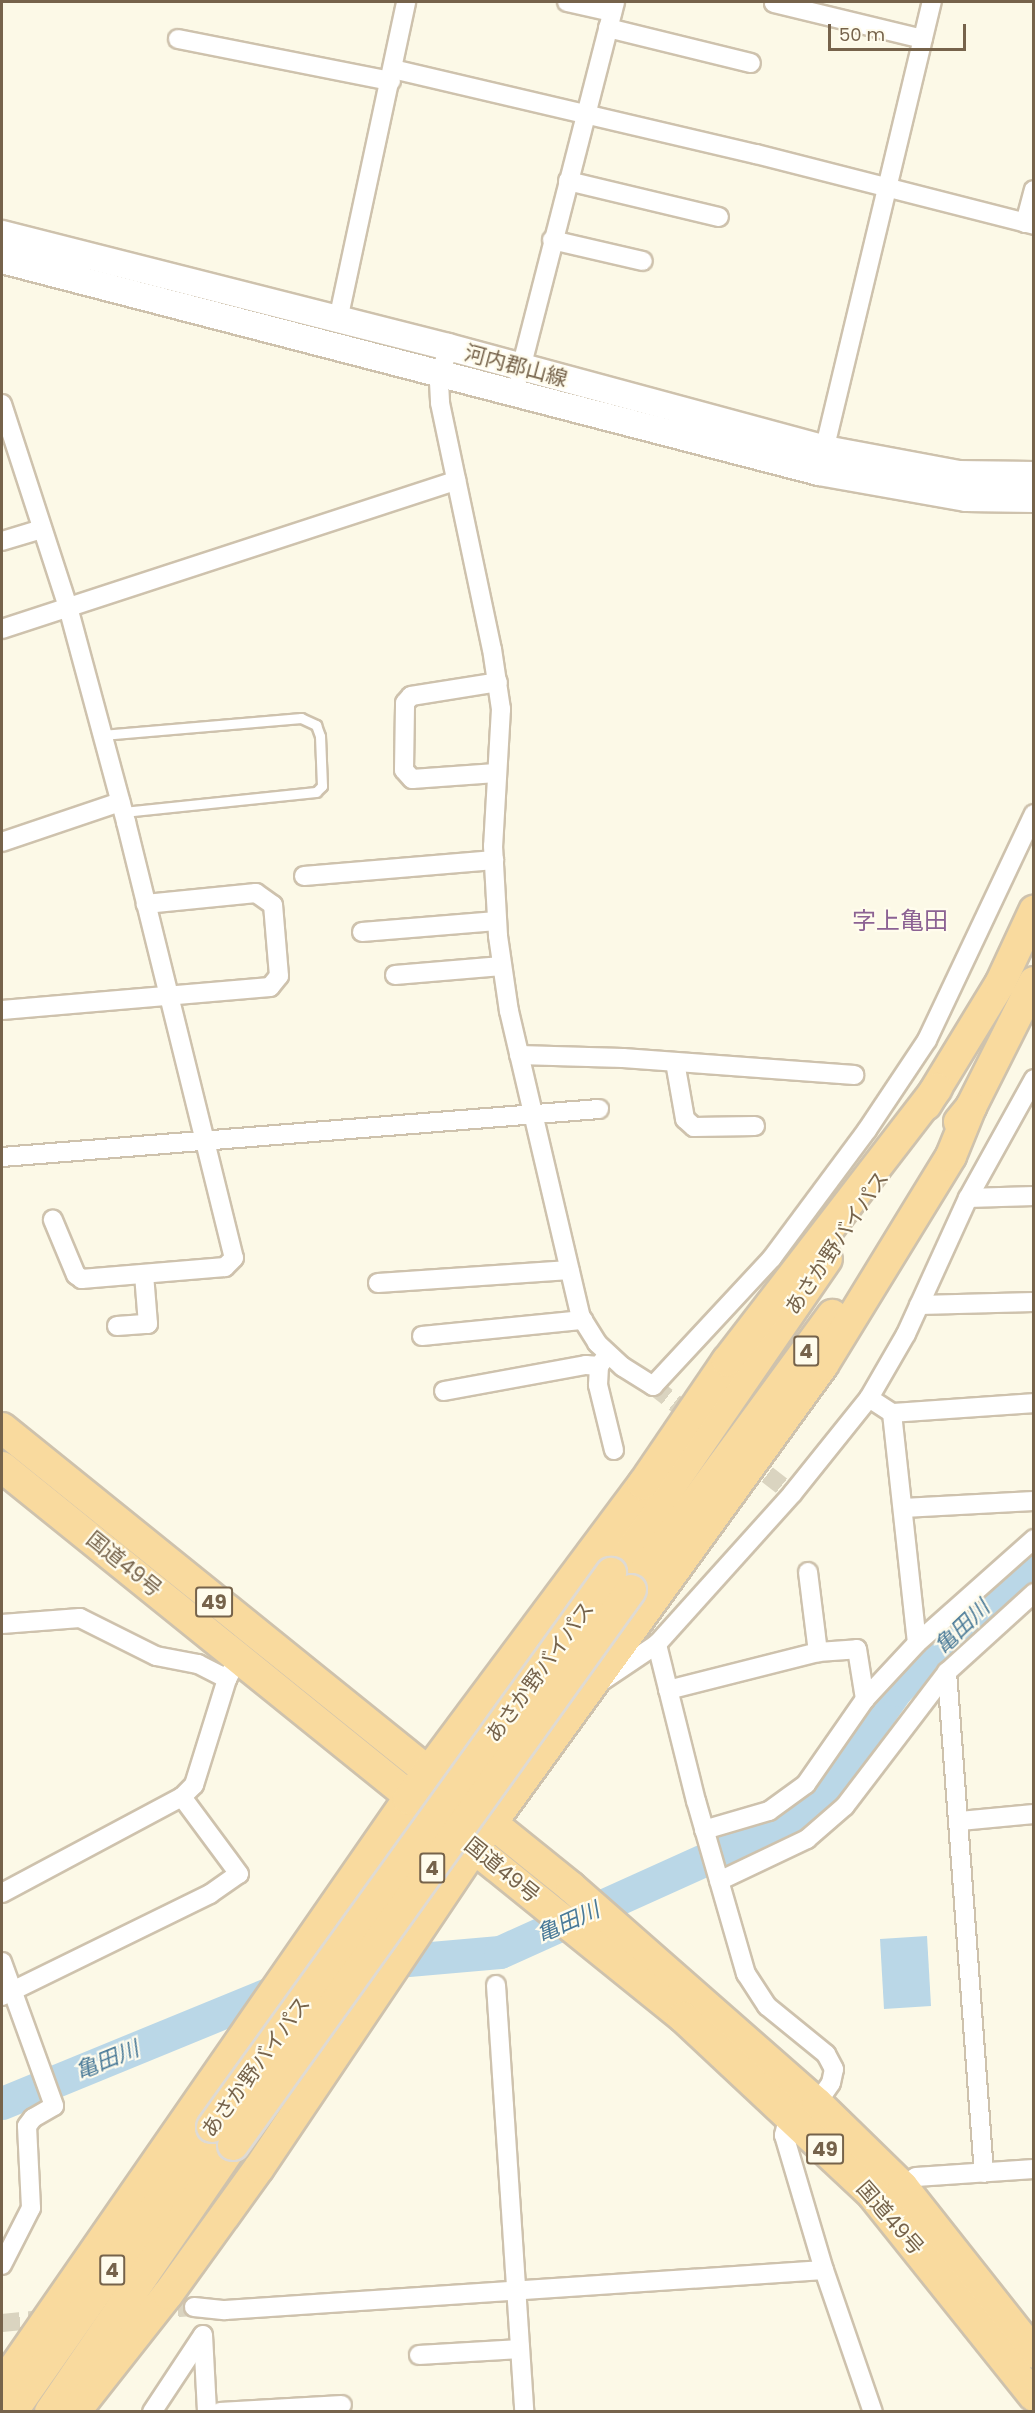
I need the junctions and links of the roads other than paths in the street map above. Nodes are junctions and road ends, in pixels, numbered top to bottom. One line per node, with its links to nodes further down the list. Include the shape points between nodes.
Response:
1 (406, 2): 9 (street)
2 (567, 2): 5 (street)
3 (932, 2): 7 (street)
4 (774, 3): 7 (street)
5 (612, 14): 8 (street); 10 (street)
6 (178, 39): 9 (street)
7 (923, 39): 12 (street)
8 (751, 63)
9 (392, 75): 10 (street); 20 (street)
10 (586, 114): 11 (street); 12 (street)
11 (568, 181): 14 (street); 17 (street)
12 (886, 189): 15 (street); 25 (street)
13 (1034, 190): 15 (street)
14 (719, 217)
15 (1029, 224)
16 (2, 234): 20 (main road, 河内郡山線)
17 (552, 240): 19 (street); 23 (street)
18 (2, 260): 22 (main road, 河内郡山線)
19 (643, 261)
20 (338, 320): 21 (main road, 河内郡山線)
21 (448, 347): 22 (street); 23 (main road, 河内郡山線)
22 (441, 373): 23 (main road, 河内郡山線); 27 (street, via 440,402)
23 (518, 380): 25 (main road, 河内郡山線)
24 (2, 404): 29 (street)
25 (822, 460): 26 (main road, 河内郡山線, via 958,474); 28 (main road, 河内郡山線, via 966,498)
26 (1034, 475)
27 (456, 481): 31 (street); 33 (street)
28 (1034, 499)
29 (42, 529): 30 (street); 31 (street)
30 (2, 540)
31 (68, 607): 32 (street); 34 (street)
32 (2, 629)
33 (498, 682): 35 (street, via 501,730); 35 (street, via 411,696 405,703 404,770 412,779)
34 (102, 735): 36 (street); 36 (lane, via 301,718 316,725 320,736 322,786 316,792)
35 (496, 773): 39 (street)
36 (122, 807): 38 (street); 41 (street)
37 (1034, 814): 72 (street, via 927,1040 867,1130 772,1258 653,1386)
38 (2, 842)
39 (494, 860): 40 (street); 43 (street)
40 (304, 876)
41 (146, 904): 48 (street); 48 (street, via 256,892 273,905 279,976 270,987)
42 (1034, 911): 54 (highway, あさか野バイパス / 4, via 1000,984)
43 (497, 921): 44 (street); 45 (street)
44 (362, 932)
45 (502, 966): 46 (street); 50 (street)
46 (395, 975)
47 (1034, 982): 55 (highway, あさか野バイパス / 4)
48 (170, 996): 49 (street); 59 (street)
49 (2, 1010)
50 (519, 1055): 51 (street); 57 (street)
51 (675, 1062): 52 (street); 58 (street, via 685,1119 694,1127)
52 (854, 1075)
53 (1034, 1079): 62 (street)
54 (937, 1088): 84 (highway, あさか野バイパス / 4); 97 (highway, via 727,1361 643,1484)
55 (971, 1107): 84 (highway, あさか野バイパス / 4, via 939,1149 827,1323); 94 (highway, via 951,1156 823,1365)
56 (599, 1109): 57 (street)
57 (531, 1112): 59 (street); 64 (street)
58 (755, 1126)
59 (207, 1142): 60 (street); 65 (street, via 233,1262 225,1267)
60 (2, 1157)
61 (1034, 1196): 62 (street)
62 (968, 1198): 68 (street)
63 (52, 1220): 65 (street, via 80,1278)
64 (570, 1270): 66 (street); 69 (street)
65 (144, 1274): 70 (street, via 148,1324)
66 (378, 1283)
67 (1034, 1302): 68 (street)
68 (919, 1305): 74 (street)
69 (583, 1320): 71 (street); 72 (street)
70 (117, 1326)
71 (422, 1336)
72 (604, 1361): 73 (street); 78 (street, via 598,1385)
73 (444, 1391)
74 (869, 1398): 76 (street); 90 (street, via 792,1494)
75 (1034, 1403): 76 (street)
76 (892, 1413): 81 (street)
77 (2, 1428): 97 (highway, 国道49号 / 49)
78 (614, 1450)
79 (2, 1467): 92 (highway, 国道49号 / 49)
80 (1034, 1501): 81 (street)
81 (903, 1509): 89 (street)
82 (1034, 1539): 89 (street)
83 (808, 1572): 91 (street)
84 (621, 1582): 112 (highway, あさか野バイパス / 4, bridge)
85 (1034, 1593): 87 (street)
86 (1034, 1607): 87 (street)
87 (1015, 1608): 93 (street)
88 (2, 1624): 92 (street, via 80,1618 156,1656)
89 (917, 1643): 96 (street)
90 (657, 1644): 94 (street); 95 (street)
91 (818, 1652): 95 (street); 96 (street, via 857,1649)
92 (233, 1668): 98 (street, via 194,1785); 99 (highway, 国道49号 / 49)
93 (948, 1672): 101 (street); 105 (street, via 845,1806 807,1839)
94 (590, 1688): 102 (highway)
95 (668, 1690): 103 (street)
96 (865, 1699): 103 (street, via 806,1784 769,1811)
97 (429, 1773): 99 (highway); 102 (highway, 国道49号 / 49)
98 (182, 1797): 106 (street); 109 (street, via 239,1874 210,1894)
99 (408, 1798): 104 (highway, 国道49号 / 49); 125 (highway, via 39,2325)
100 (1034, 1814): 101 (street)
101 (960, 1821): 114 (street)
102 (492, 1823): 104 (highway); 110 (highway, 国道49号 / 49, via 572,1887)
103 (705, 1835): 105 (street)
104 (475, 1846): 111 (highway, 国道49号 / 49, via 683,2017); 130 (highway, via 259,2168 168,2294)
105 (719, 1881): 110 (street, via 746,1974 767,2006 826,2054 834,2069 831,2083)
106 (2, 1893)
107 (2, 1962): 109 (street)
108 (496, 1985): 118 (street)
109 (7, 1994): 116 (street, via 54,2106 27,2126 31,2208)
110 (817, 2103): 115 (highway, 国道49号 / 49)
111 (789, 2115): 117 (street, via 784,2135); 126 (highway, 国道49号 / 49, via 872,2194)
112 (223, 2136): 128 (highway, あさか野バイパス / 4); 129 (highway, あさか野バイパス / 4)
113 (1034, 2169): 114 (street)
114 (984, 2173): 115 (street, via 916,2177)
115 (903, 2187): 123 (highway, 国道49号 / 49)
116 (2, 2265)
117 (824, 2270): 118 (street); 135 (street)
118 (516, 2289): 120 (street); 122 (street)
119 (194, 2307): 120 (street)
120 (225, 2310): 121 (street)
121 (203, 2335): 131 (street); 132 (street)
122 (520, 2349): 124 (street); 134 (street)
123 (1034, 2353)
124 (419, 2355)
125 (2, 2385)
126 (1034, 2396)
127 (342, 2405): 133 (street)
128 (12, 2412)
129 (50, 2412)
130 (75, 2412)
131 (152, 2412)
132 (207, 2412)
133 (220, 2412)
134 (524, 2412)
135 (873, 2412)

